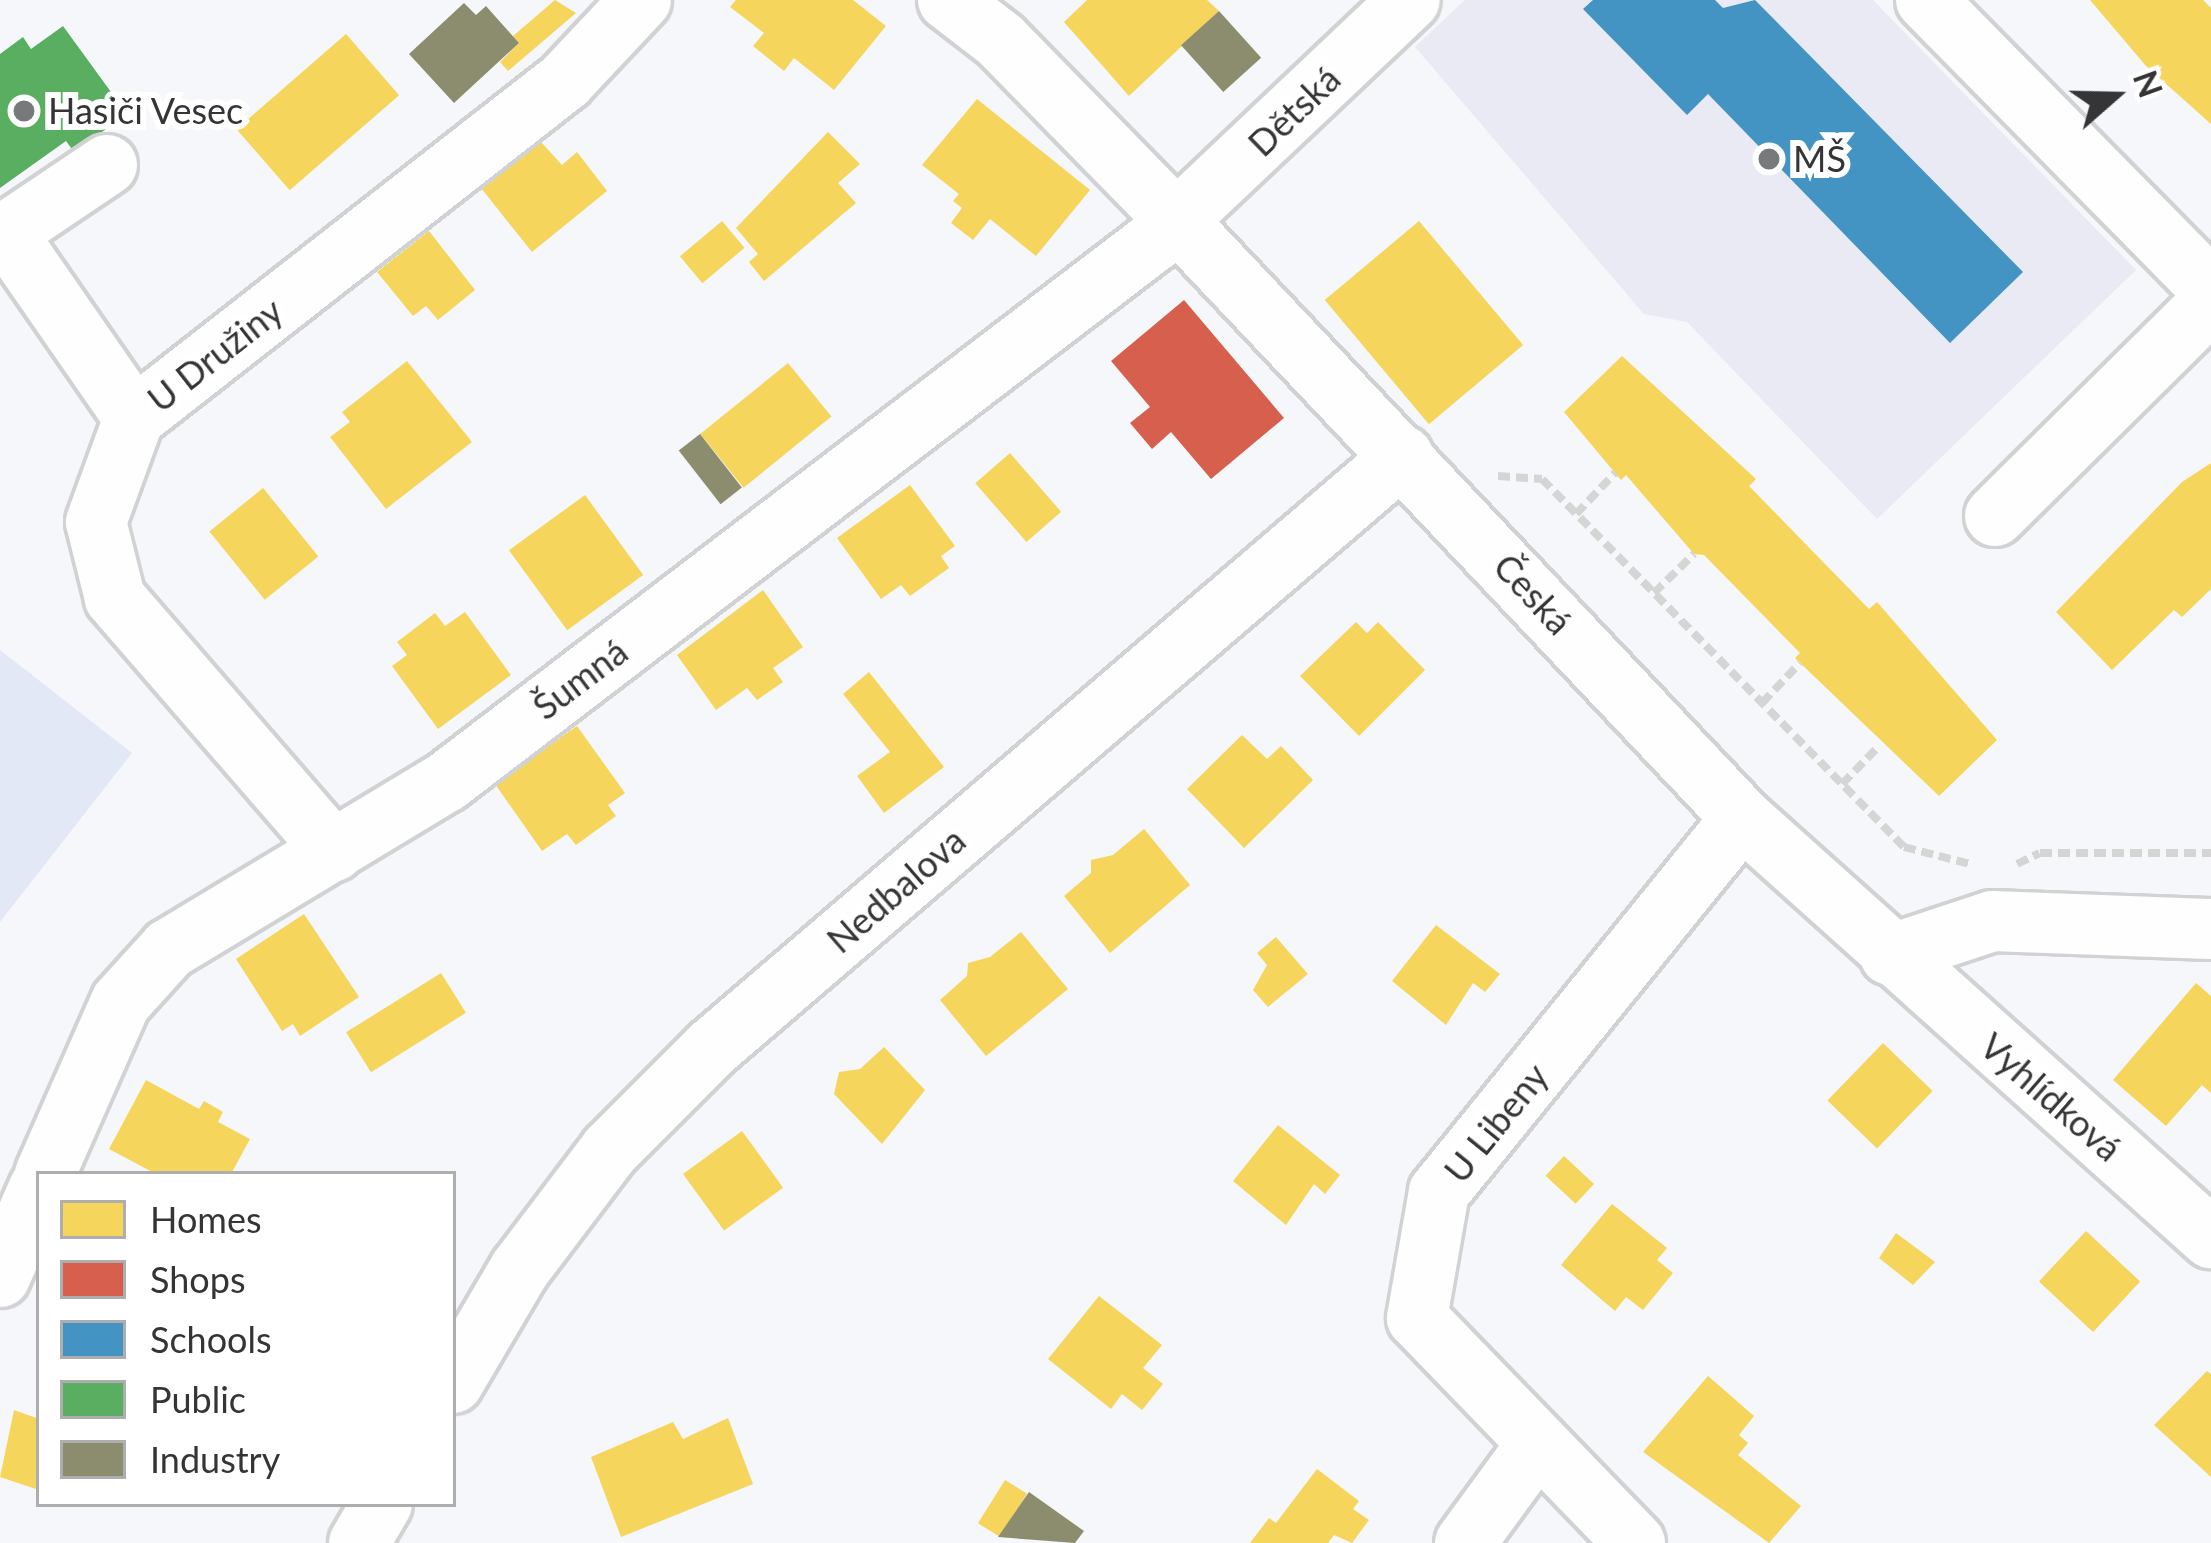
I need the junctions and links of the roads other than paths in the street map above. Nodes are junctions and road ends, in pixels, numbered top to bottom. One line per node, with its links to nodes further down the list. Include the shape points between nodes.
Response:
1 (641, 0): 9 (street, U Družiny, via 565,81)
2 (948, 0): 6 (street, Česká, via 1000,40)
3 (1410, 0): 6 (street, Dětská)
4 (1926, 0): 7 (street)
5 (106, 166): 9 (street, via 6,233)
6 (1178, 222): 10 (street, Česká); 13 (street, Šumná, via 446,782)
7 (2211, 289)
8 (2211, 302): 11 (street)
9 (134, 418): 13 (street, U Družiny, via 96,522 115,598)
10 (1403, 456): 12 (street, Česká); 20 (street, Nedbalova, via 712,1048 610,1150 520,1269)
11 (1995, 516)
12 (1742, 818): 15 (street, Česká); 21 (street, U Libeny, via 1439,1192 1417,1318)
13 (334, 851): 16 (street, Šumná, via 169,949 121,1001)
14 (2211, 928): 15 (street, via 1992,921)
15 (1891, 955): 18 (street, Vyhlídková)
16 (46, 1171)
17 (36, 1195): 19 (street)
18 (2211, 1238)
19 (0, 1277)
20 (456, 1378)
21 (1538, 1443): 24 (street); 25 (street, U Libeny)
22 (380, 1507): 23 (street)
23 (359, 1543)
24 (1465, 1543)
25 (1635, 1543)

